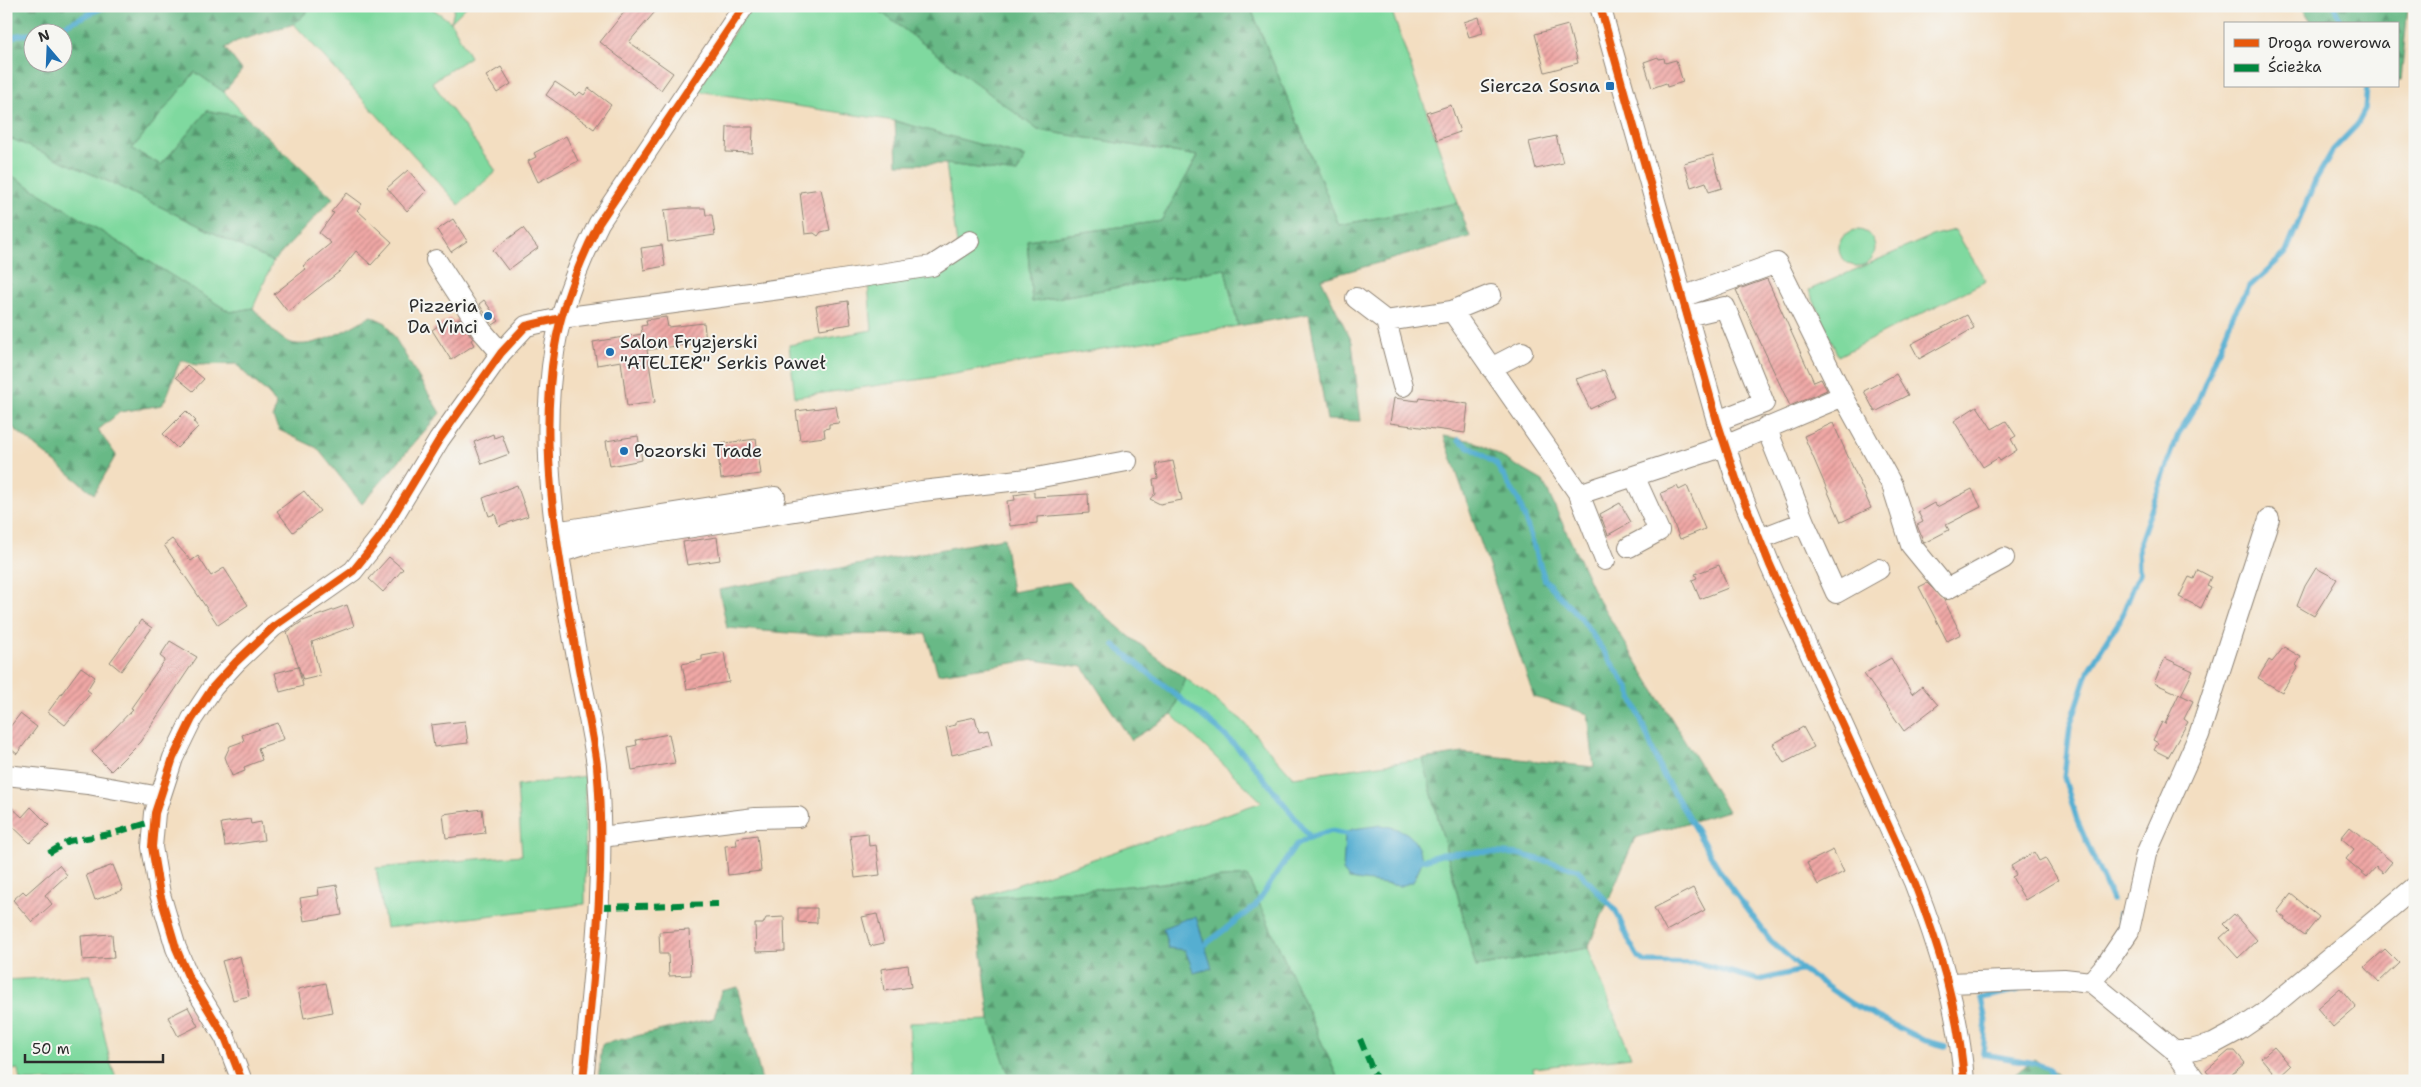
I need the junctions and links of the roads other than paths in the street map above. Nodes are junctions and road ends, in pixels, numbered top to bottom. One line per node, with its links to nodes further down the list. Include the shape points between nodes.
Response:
1 (744, 6): 9 (street, via 599,223 583,255)
2 (1600, 6): 7 (street)
3 (970, 241): 9 (street, via 932,266)
4 (436, 260): 12 (street, via 482,331)
5 (1492, 295): 8 (street)
6 (1356, 298): 10 (street)
7 (1684, 307): 15 (street, via 1778,262); 16 (street); 16 (street, via 1725,307 1764,403)
8 (1452, 311): 10 (street); 13 (street)
9 (561, 318): 12 (street, via 526,326); 25 (street, via 548,416 550,495)
10 (1386, 321): 14 (street)
11 (1522, 352): 13 (street)
12 (501, 353): 33 (street, via 440,440 380,536 353,571 273,627 213,687 192,719)
13 (1491, 368): 21 (street)
14 (1403, 386)
15 (1842, 396): 17 (street); 29 (street, via 1892,485 1911,545 1947,588)
16 (1717, 421): 18 (street)
17 (1766, 427): 18 (street); 24 (street)
18 (1725, 446): 20 (street); 26 (street)
19 (1127, 461): 28 (street, via 1036,478 922,491 592,543)
20 (1634, 476): 21 (street); 27 (street, via 1659,531)
21 (1579, 494): 30 (street)
22 (775, 497): 25 (street)
23 (2268, 519): 39 (street, via 2199,736 2146,854 2128,931)
24 (1804, 522): 26 (street); 31 (street, via 1836,593)
25 (555, 532): 28 (street)
26 (1759, 539): 40 (street, via 1914,882)
27 (1629, 547)
28 (558, 553): 37 (street, via 596,764)
29 (2004, 558)
30 (1605, 560)
31 (1879, 569)
32 (6, 774): 33 (street)
33 (160, 797): 42 (street, via 152,847 166,915 188,976 225,1037)
34 (772, 808): 36 (street)
35 (798, 817): 36 (street)
36 (710, 824): 37 (street)
37 (601, 837): 43 (street, via 600,907)
38 (2415, 887): 41 (street, via 2264,1013 2239,1030 2213,1044 2191,1050)
39 (2091, 982): 40 (street, via 2064,979); 41 (street)
40 (1949, 983): 44 (street)
41 (2174, 1050): 45 (street)
42 (242, 1081)
43 (583, 1081)
44 (1964, 1081)
45 (2196, 1081)

